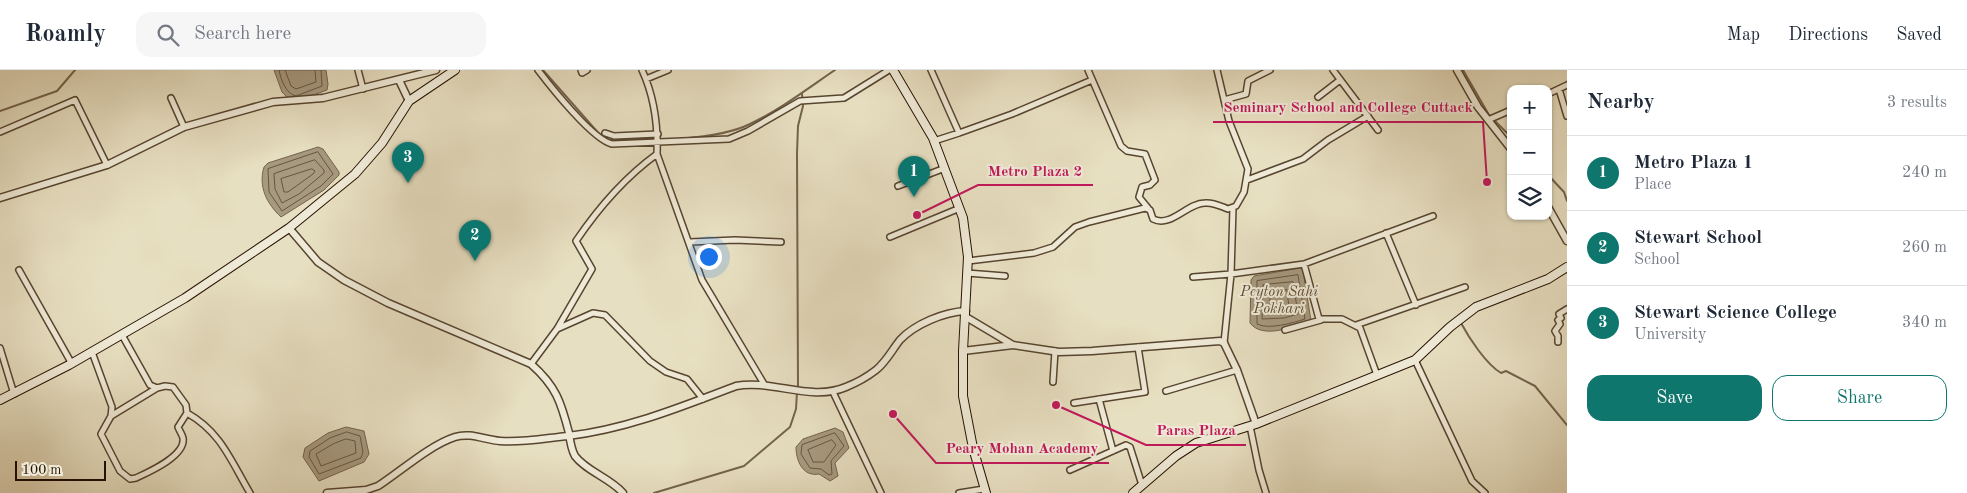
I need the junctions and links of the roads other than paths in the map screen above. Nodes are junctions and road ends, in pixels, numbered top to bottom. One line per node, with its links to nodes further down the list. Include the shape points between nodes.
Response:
1 (358, 70): 23 (street)
2 (436, 70): 18 (street)
3 (455, 70): 29 (main road)
4 (538, 70): 41 (street, via 601,140 612,144)
5 (581, 70): 6 (street)
6 (587, 70)
7 (642, 70): 19 (street)
8 (668, 70): 17 (street)
9 (888, 70): 41 (street, via 844,98 800,101 729,139)
10 (893, 70): 40 (main road)
11 (931, 70): 38 (street)
12 (1088, 70): 20 (street)
13 (1216, 70): 28 (street)
14 (1270, 70): 28 (street, via 1248,80 1246,94)
15 (1333, 70): 21 (street)
16 (1456, 70): 33 (street)
17 (656, 72): 19 (street)
18 (399, 80): 23 (street); 29 (street)
19 (646, 80): 39 (street)
20 (1092, 80): 38 (street); 50 (street, via 1121,146 1127,151 1145,154 1155,180 1150,186 1142,187 1139,196)
21 (1340, 80): 26 (street); 31 (street)
22 (1567, 85): 24 (street)
23 (363, 89): 34 (street, via 324,98 273,102)
24 (1559, 89): 25 (street); 32 (street)
25 (1552, 92)
26 (1318, 97)
27 (171, 98): 34 (street)
28 (1224, 100): 46 (street, via 1228,120 1248,169)
29 (409, 101): 54 (main road, via 382,143 356,174)
30 (1507, 112): 33 (street)
31 (1368, 116): 35 (street); 46 (street, via 1303,159)
32 (1567, 116)
33 (1488, 120): 42 (street)
34 (184, 127): 44 (street)
35 (1378, 130)
36 (0, 132): 44 (street, via 75,100)
37 (605, 132): 39 (street, via 614,136)
38 (959, 133): 40 (street)
39 (658, 134): 41 (street)
40 (934, 141): 45 (main road)
41 (658, 143): 43 (street)
42 (1507, 144)
43 (657, 154): 57 (street); 74 (street, via 636,169 600,206 576,241 592,269)
44 (107, 165): 48 (street)
45 (945, 168): 47 (street); 49 (main road)
46 (1247, 180): 51 (street)
47 (898, 186)
48 (0, 198)
49 (960, 208): 56 (street); 60 (main road)
50 (1148, 208): 51 (street, via 1153,219 1158,221 1168,220 1203,203); 60 (street, via 1075,227 1053,247 1034,253)
51 (1233, 208): 65 (street)
52 (1552, 214): 59 (street)
53 (1433, 216): 55 (street)
54 (289, 228): 76 (main road, via 216,279); 87 (street, via 318,262 344,280 395,306)
55 (1386, 233): 61 (street); 69 (street)
56 (890, 237)
57 (690, 242): 58 (street); 91 (street, via 702,280)
58 (781, 242)
59 (1567, 242)
60 (968, 261): 64 (main road)
61 (1304, 264): 65 (street); 72 (street)
62 (1567, 267): 85 (main road, via 1548,279 1476,307)
63 (19, 270): 86 (street)
64 (967, 274): 66 (street); 71 (main road)
65 (1231, 274): 67 (street); 78 (street)
66 (1005, 276)
67 (1193, 277)
68 (1465, 287): 69 (street)
69 (1416, 305): 73 (street)
70 (1567, 309): 77 (street, via 1559,314 1560,324 1555,331)
71 (966, 314): 79 (street); 82 (main road); 94 (street, via 955,311 918,327 901,339 876,370)
72 (1321, 320): 73 (street, via 1342,319); 75 (street)
73 (1356, 325): 89 (street, via 1360,328)
74 (557, 329): 87 (street); 96 (street, via 593,313 605,315 650,361 687,380)
75 (1285, 330)
76 (122, 335): 84 (main road); 92 (street, via 150,385)
77 (1558, 342)
78 (1224, 343): 80 (street, via 1208,340); 88 (street)
79 (1013, 345): 82 (street); 83 (street)
80 (1138, 347): 83 (street); 97 (street, via 1145,392)
81 (0, 348): 95 (street)
82 (963, 351): 107 (main road, via 963,396)
83 (1055, 351): 90 (street)
84 (92, 352): 86 (main road); 101 (street, via 112,407)
85 (1415, 360): 89 (main road); 115 (street, via 1472,481)
86 (72, 364): 95 (main road)
87 (531, 364): 103 (street, via 555,391)
88 (1237, 370): 93 (street); 102 (street)
89 (1377, 375): 102 (main road)
90 (1053, 382)
91 (764, 384): 94 (street, via 794,391); 96 (street, via 736,386)
92 (157, 388): 100 (street, via 173,387 186,404); 101 (street)
93 (1166, 391)
94 (833, 392): 111 (street)
95 (14, 394): 98 (main road)
96 (703, 399): 103 (street, via 670,413)
97 (1099, 399): 99 (street); 104 (street)
98 (0, 400)
99 (1074, 403)
100 (187, 413): 101 (street, via 178,427 183,439 181,447 172,459 130,479 120,471 101,434); 108 (street, via 204,422 217,436)
101 (111, 416)
102 (1253, 425): 106 (main road, via 1196,443); 114 (street, via 1259,470)
103 (569, 436): 109 (street, via 501,442 457,436 378,486); 110 (street, via 579,460)
104 (1113, 451): 105 (street); 106 (street, via 1126,445 1130,447)
105 (1070, 470)
106 (1142, 485): 113 (main road)
107 (985, 491): 112 (street)
108 (250, 493)
109 (327, 493)
110 (624, 493)
111 (881, 493)
112 (960, 493)
113 (1133, 493)
114 (1266, 493)
115 (1485, 493)

